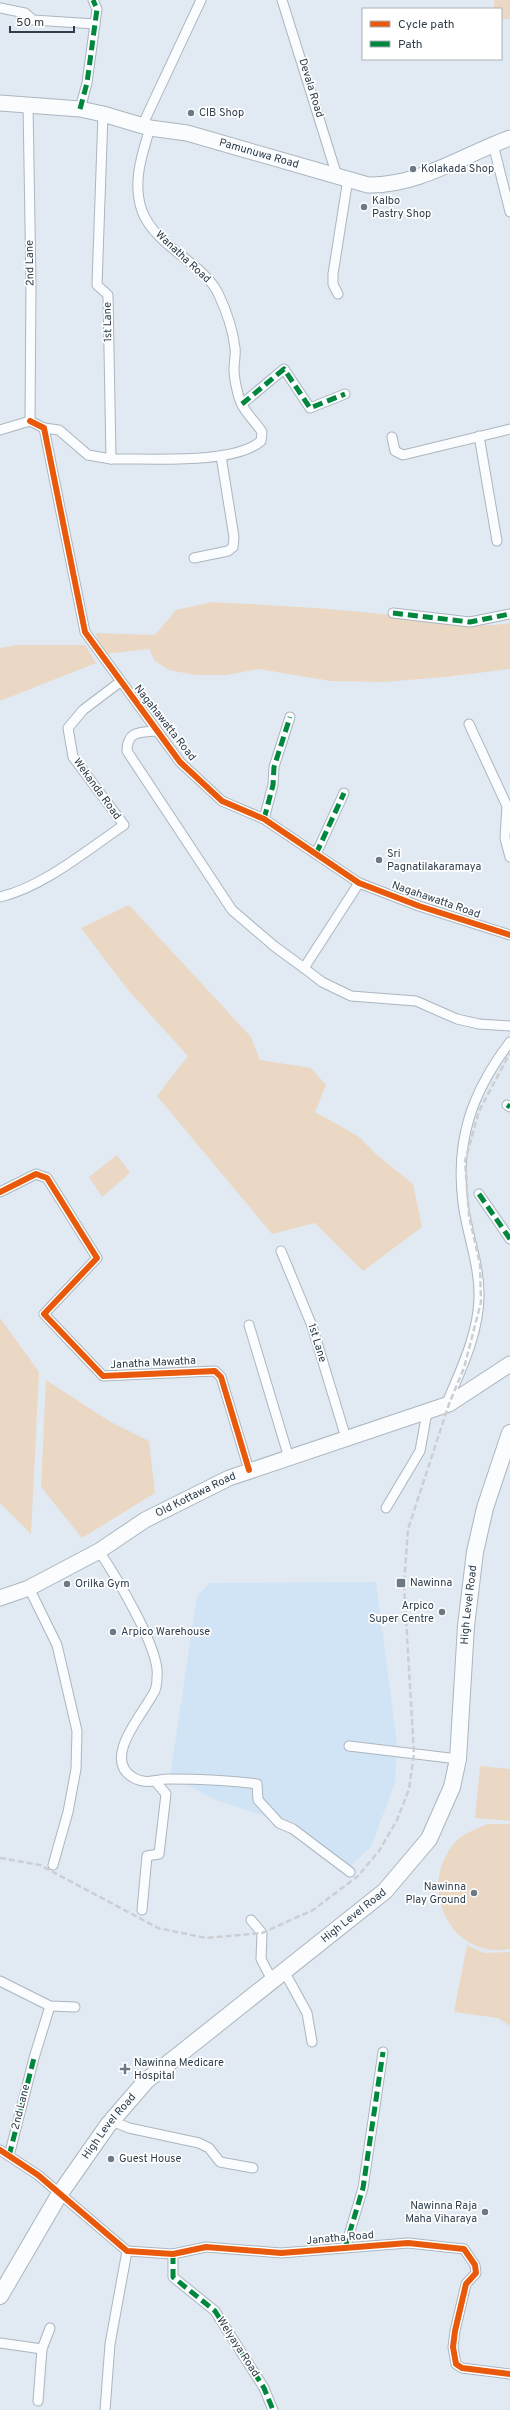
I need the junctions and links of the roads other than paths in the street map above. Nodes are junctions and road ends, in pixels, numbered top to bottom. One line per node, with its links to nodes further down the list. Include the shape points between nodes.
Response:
1 (93, 0): 5 (street, via 97,9)
2 (201, 0): 10 (street, Wanatha Road)
3 (282, 0): 13 (street, Devala Road)
4 (0, 8): 5 (street, via 25,13 33,20)
5 (95, 24): 8 (street, via 87,83)
6 (0, 103): 7 (main road, Pamunuwa Road)
7 (28, 104): 8 (main road, Pamunuwa Road); 18 (street, 2nd Lane)
8 (80, 109): 9 (main road, Pamunuwa Road)
9 (102, 114): 10 (main road, Pamunuwa Road); 25 (street, 1st Lane, via 97,285 108,295)
10 (146, 127): 13 (main road, Pamunuwa Road, via 188,133); 17 (street, Wanatha Road, via 138,176 142,211 155,232 210,281 218,294 231,328 235,349 234,371)
11 (510, 138): 12 (main road, Pamunuwa Road)
12 (493, 144): 13 (main road, Pamunuwa Road, via 430,173 386,186 368,185); 14 (street)
13 (342, 178): 15 (street, via 333,274 333,284)
14 (510, 212)
15 (338, 294)
16 (345, 394): 17 (street, via 310,408 284,370)
17 (242, 404): 24 (street, Wanatha Road, via 262,432 261,441 253,448)
18 (30, 421): 19 (street); 21 (street)
19 (44, 428): 25 (street, via 59,430 88,455); 30 (street, Nagahawatta Road, via 86,632)
20 (510, 429): 22 (street)
21 (0, 430)
22 (479, 436): 23 (street, via 403,455 395,451); 26 (street)
23 (392, 437)
24 (221, 456): 25 (street, Wanatha Road); 27 (street, via 234,537 233,547 228,551)
25 (111, 459)
26 (497, 541)
27 (194, 558)
28 (393, 612): 29 (street, via 470,622)
29 (510, 614)
30 (120, 682): 33 (street, Nagahawatta Road); 39 (street, Wekanda Road, via 83,710 68,728 73,757 124,825 42,880)
31 (290, 716): 35 (street, via 274,767 273,785)
32 (469, 724): 37 (street, via 507,806 505,838)
33 (157, 731): 35 (street, Nagahawatta Road, via 180,762 212,794); 41 (street, via 140,732 132,736 127,742 127,751 232,910)
34 (344, 793): 36 (street)
35 (264, 819): 36 (street, Nagahawatta Road)
36 (316, 854): 38 (street, Nagahawatta Road)
37 (510, 857)
38 (359, 883): 40 (street, Nagahawatta Road, via 419,906); 41 (street)
39 (0, 897)
40 (510, 935)
41 (304, 968): 42 (street, via 322,982 351,996 416,1001 479,1024)
42 (510, 1026)
43 (510, 1042): 50 (street, via 493,1064 482,1085 464,1133 461,1156 463,1203 479,1279 479,1299 473,1336)
44 (0, 1192): 55 (street, Janatha Mawatha, via 36,1174 48,1178 97,1258 44,1314 102,1376 215,1371 221,1377)
45 (479, 1194): 46 (street)
46 (510, 1239)
47 (281, 1251): 52 (street, 1st Lane, via 312,1326)
48 (249, 1325): 54 (street)
49 (510, 1364): 50 (main road, Old Kottawa Road)
50 (446, 1405): 51 (main road, Old Kottawa Road)
51 (426, 1412): 52 (main road, Old Kottawa Road); 56 (street, via 420,1452)
52 (346, 1438): 54 (main road, Old Kottawa Road)
53 (508, 1444): 61 (highway, High Level Road, via 485,1508 474,1552 466,1626)
54 (289, 1458): 55 (main road, Old Kottawa Road)
55 (249, 1470): 57 (main road, Old Kottawa Road, via 145,1520)
56 (386, 1508)
57 (99, 1551): 58 (main road, Old Kottawa Road); 62 (street, via 120,1583 141,1625 158,1675 154,1693 131,1729 122,1750 121,1764 135,1779)
58 (29, 1588): 59 (main road, Old Kottawa Road); 63 (street, via 57,1646 77,1731 76,1769 70,1805)
59 (0, 1598)
60 (349, 1746): 61 (street)
61 (458, 1759): 67 (highway, High Level Road, via 452,1787 437,1826 411,1863 385,1891)
62 (156, 1782): 64 (street, via 165,1779 227,1780 258,1784 258,1800 279,1823 293,1829); 65 (street, via 166,1794 159,1854 147,1856)
63 (53, 1865)
64 (350, 1872)
65 (142, 1910)
66 (251, 1920): 67 (street, via 262,1933 261,1959)
67 (278, 1976): 71 (street, via 307,2013); 73 (highway, High Level Road, via 146,2081)
68 (0, 1981): 69 (street)
69 (50, 2006): 70 (street); 75 (street, 2nd Lane)
70 (75, 2007)
71 (312, 2042)
72 (383, 2052): 78 (street, via 363,2188)
73 (112, 2121): 76 (street, via 129,2128 198,2143 209,2148 220,2162); 77 (highway, High Level Road)
74 (0, 2150): 75 (street)
75 (9, 2156): 77 (street, via 38,2175)
76 (253, 2168)
77 (60, 2195): 79 (street); 81 (highway, High Level Road)
78 (345, 2248): 80 (street, Janatha Road, via 281,2253 206,2247); 85 (street, Janatha Road, via 408,2243 464,2249 475,2265 476,2273 466,2284 455,2331 453,2347 456,2364 462,2368)
79 (127, 2251): 80 (street, Janatha Road); 87 (street, via 110,2344)
80 (173, 2254): 88 (street, Welyaya Road, via 173,2277 215,2311 264,2388)
81 (0, 2296)
82 (50, 2328): 84 (street)
83 (0, 2343): 84 (street)
84 (42, 2348): 86 (street)
85 (510, 2374)
86 (38, 2401)
87 (104, 2410)
88 (273, 2410)

